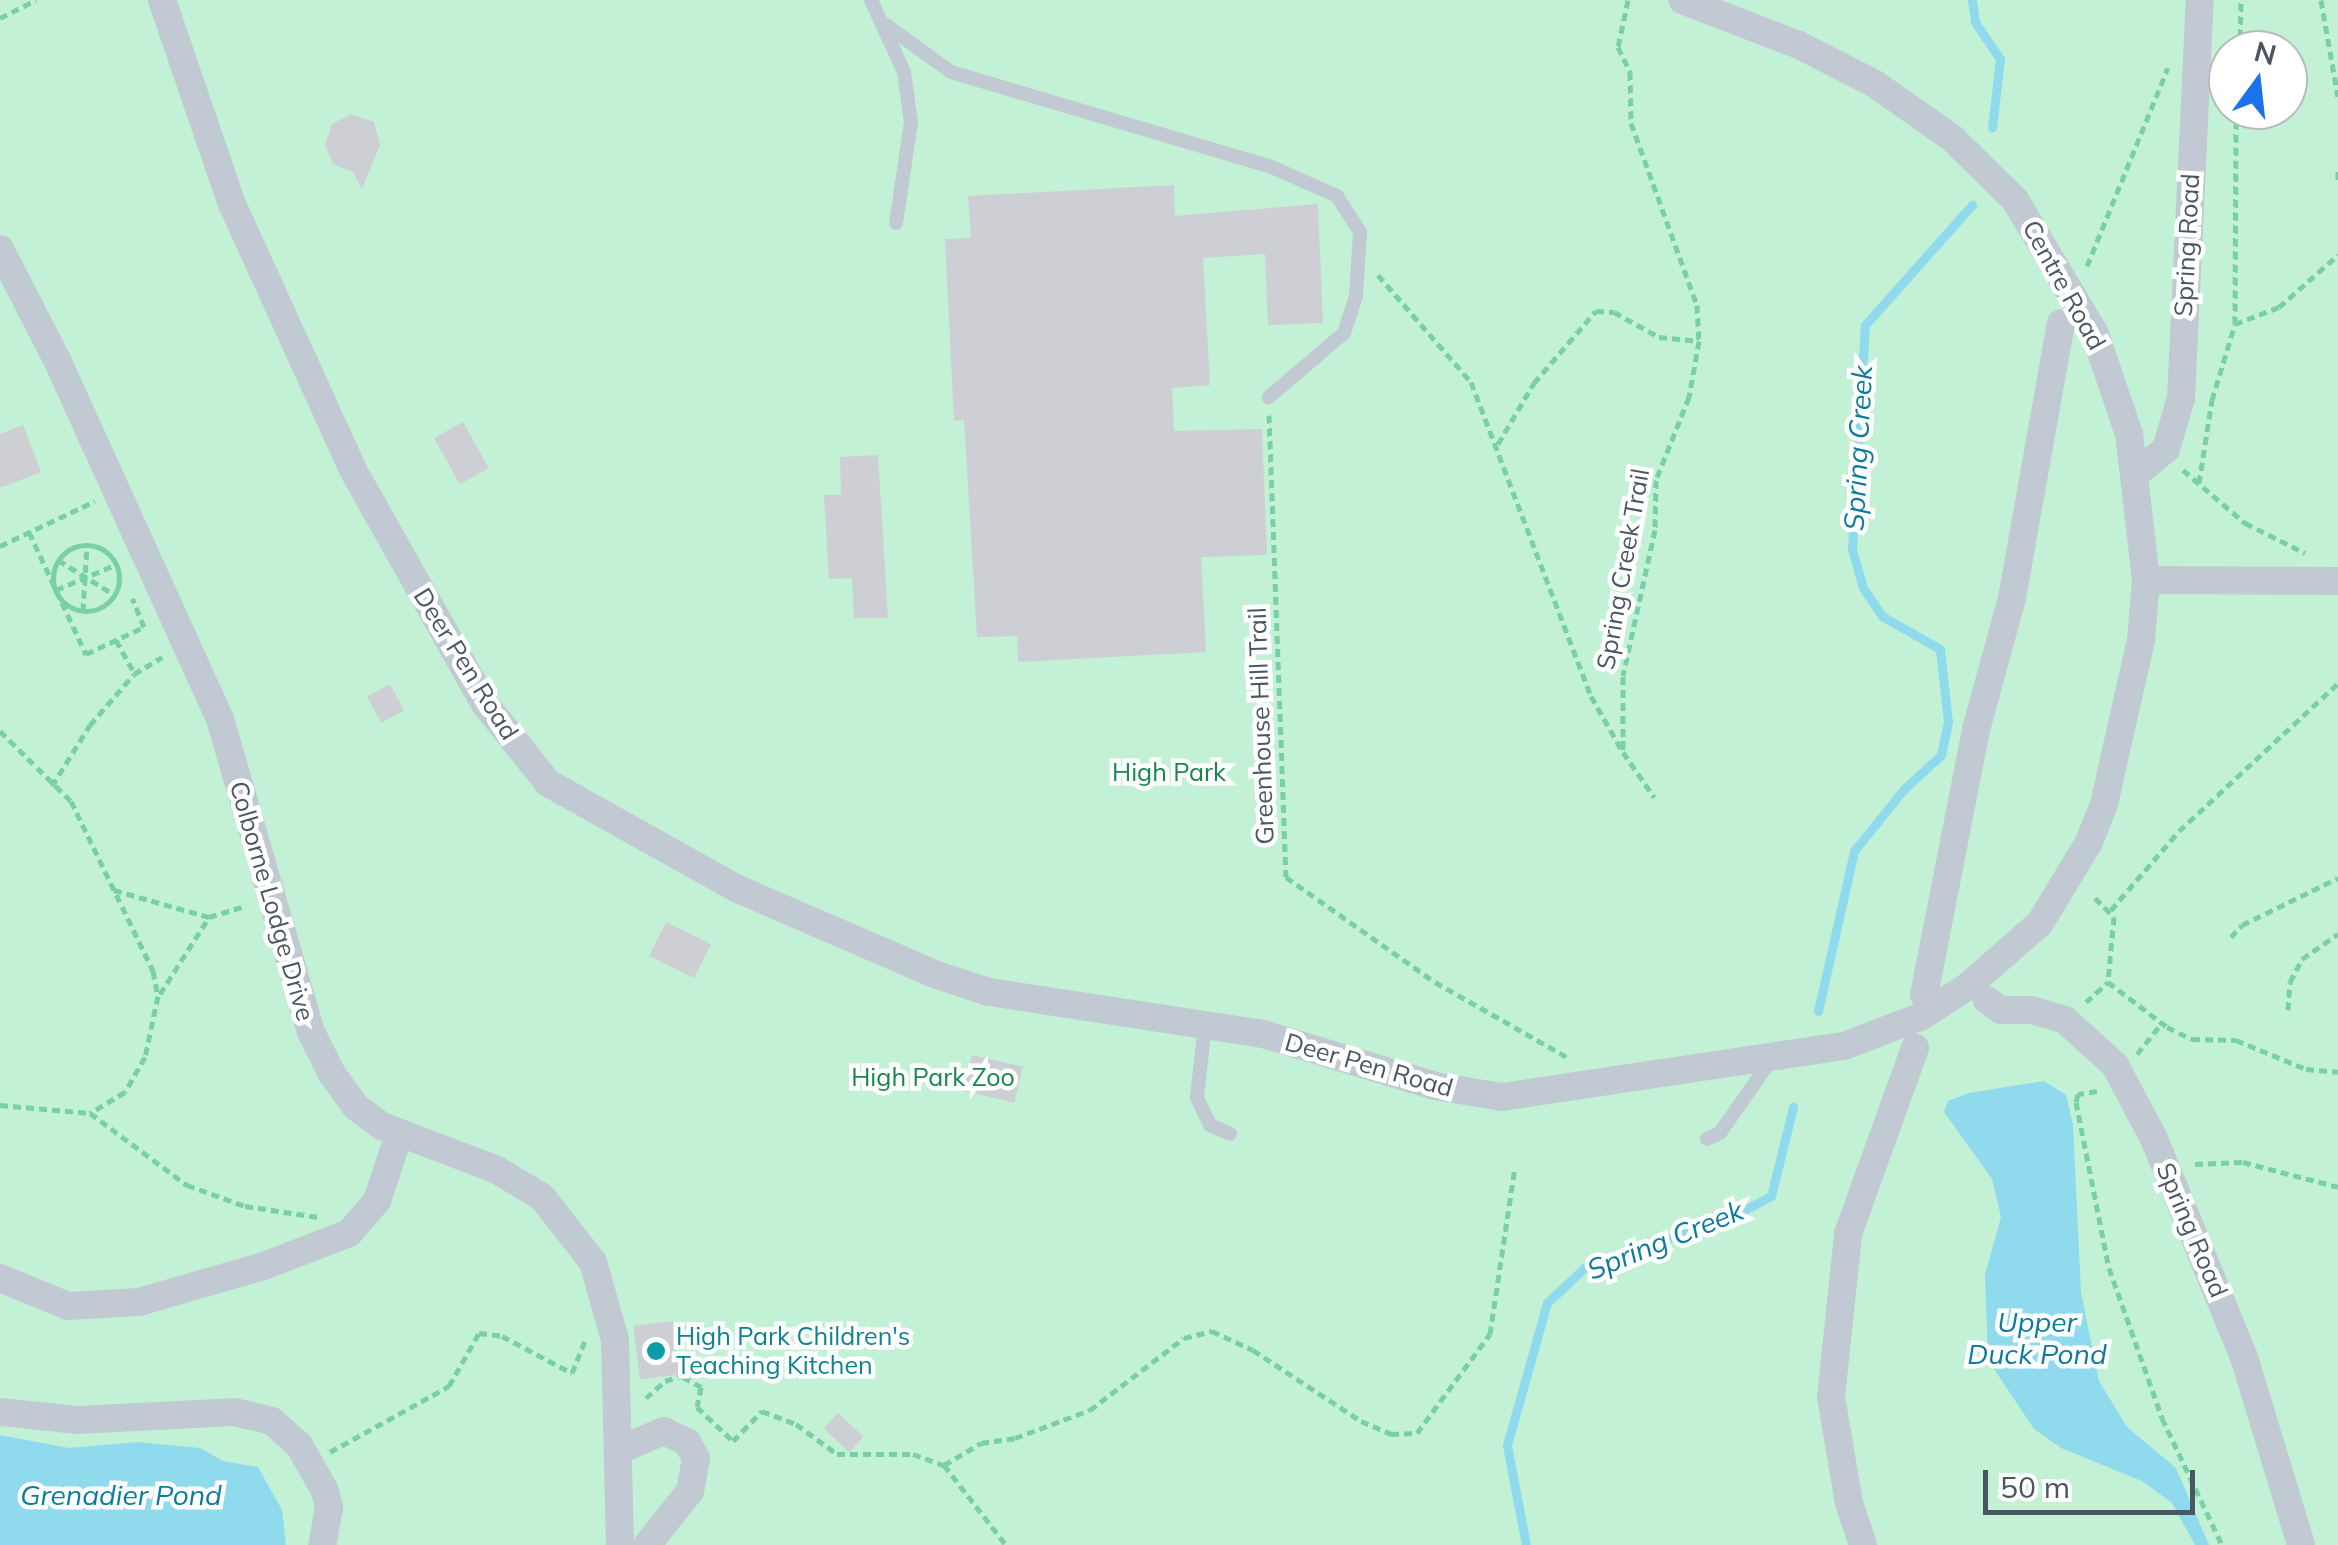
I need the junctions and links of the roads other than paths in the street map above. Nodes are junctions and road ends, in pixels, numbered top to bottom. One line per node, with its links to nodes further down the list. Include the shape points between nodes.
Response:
1 (162, 0): 15 (street, Deer Pen Road, via 232,204 353,470 485,704 548,783 738,888 936,975 990,992)
2 (871, 0): 5 (lane)
3 (1682, 0): 10 (street, Centre Road, via 1852,71 1914,109 1986,169 2047,246 2095,334)
4 (2200, 0): 10 (street, Spring Road, via 2181,398 2166,449)
5 (886, 25): 6 (lane, via 904,72 911,122); 9 (lane, via 951,72 1269,166 1337,196 1360,232 1344,333)
6 (896, 223)
7 (0, 249): 18 (street, Colborne Lodge Drive, via 220,719 310,1032 354,1106)
8 (2061, 323): 14 (street, via 2012,598 1977,726)
9 (1269, 397)
10 (2136, 474): 11 (street, Centre Road)
11 (2146, 580): 12 (street); 13 (street, via 2141,640 2115,762 2089,842 2040,923)
12 (2338, 581)
13 (1977, 994): 17 (street, Deer Pen Road, via 1897,1028); 28 (street, Spring Road, via 2001,1010 2065,1020 2093,1038 2124,1086 2167,1169 2244,1356)
14 (1924, 995)
15 (1205, 1025): 17 (street, Deer Pen Road, via 1263,1034 1435,1086 1502,1097); 19 (lane, via 1197,1098 1210,1125)
16 (1915, 1048): 27 (street, via 1848,1234 1830,1398)
17 (1771, 1060): 20 (lane, via 1720,1133)
18 (399, 1134): 21 (street, via 377,1201 349,1233 138,1302 68,1306); 23 (street, Colborne Lodge Drive, via 497,1170 542,1197 571,1226 602,1282 616,1340)
19 (1230, 1134)
20 (1707, 1140)
21 (0, 1278)
22 (0, 1412): 24 (street, via 78,1420 234,1412 272,1421 312,1465 328,1507)
23 (619, 1450): 25 (street, Colborne Lodge Drive); 26 (street, via 664,1432 687,1442 696,1458 690,1490)
24 (322, 1545)
25 (620, 1545)
26 (647, 1545)
27 (1863, 1545)
28 (2301, 1545)

